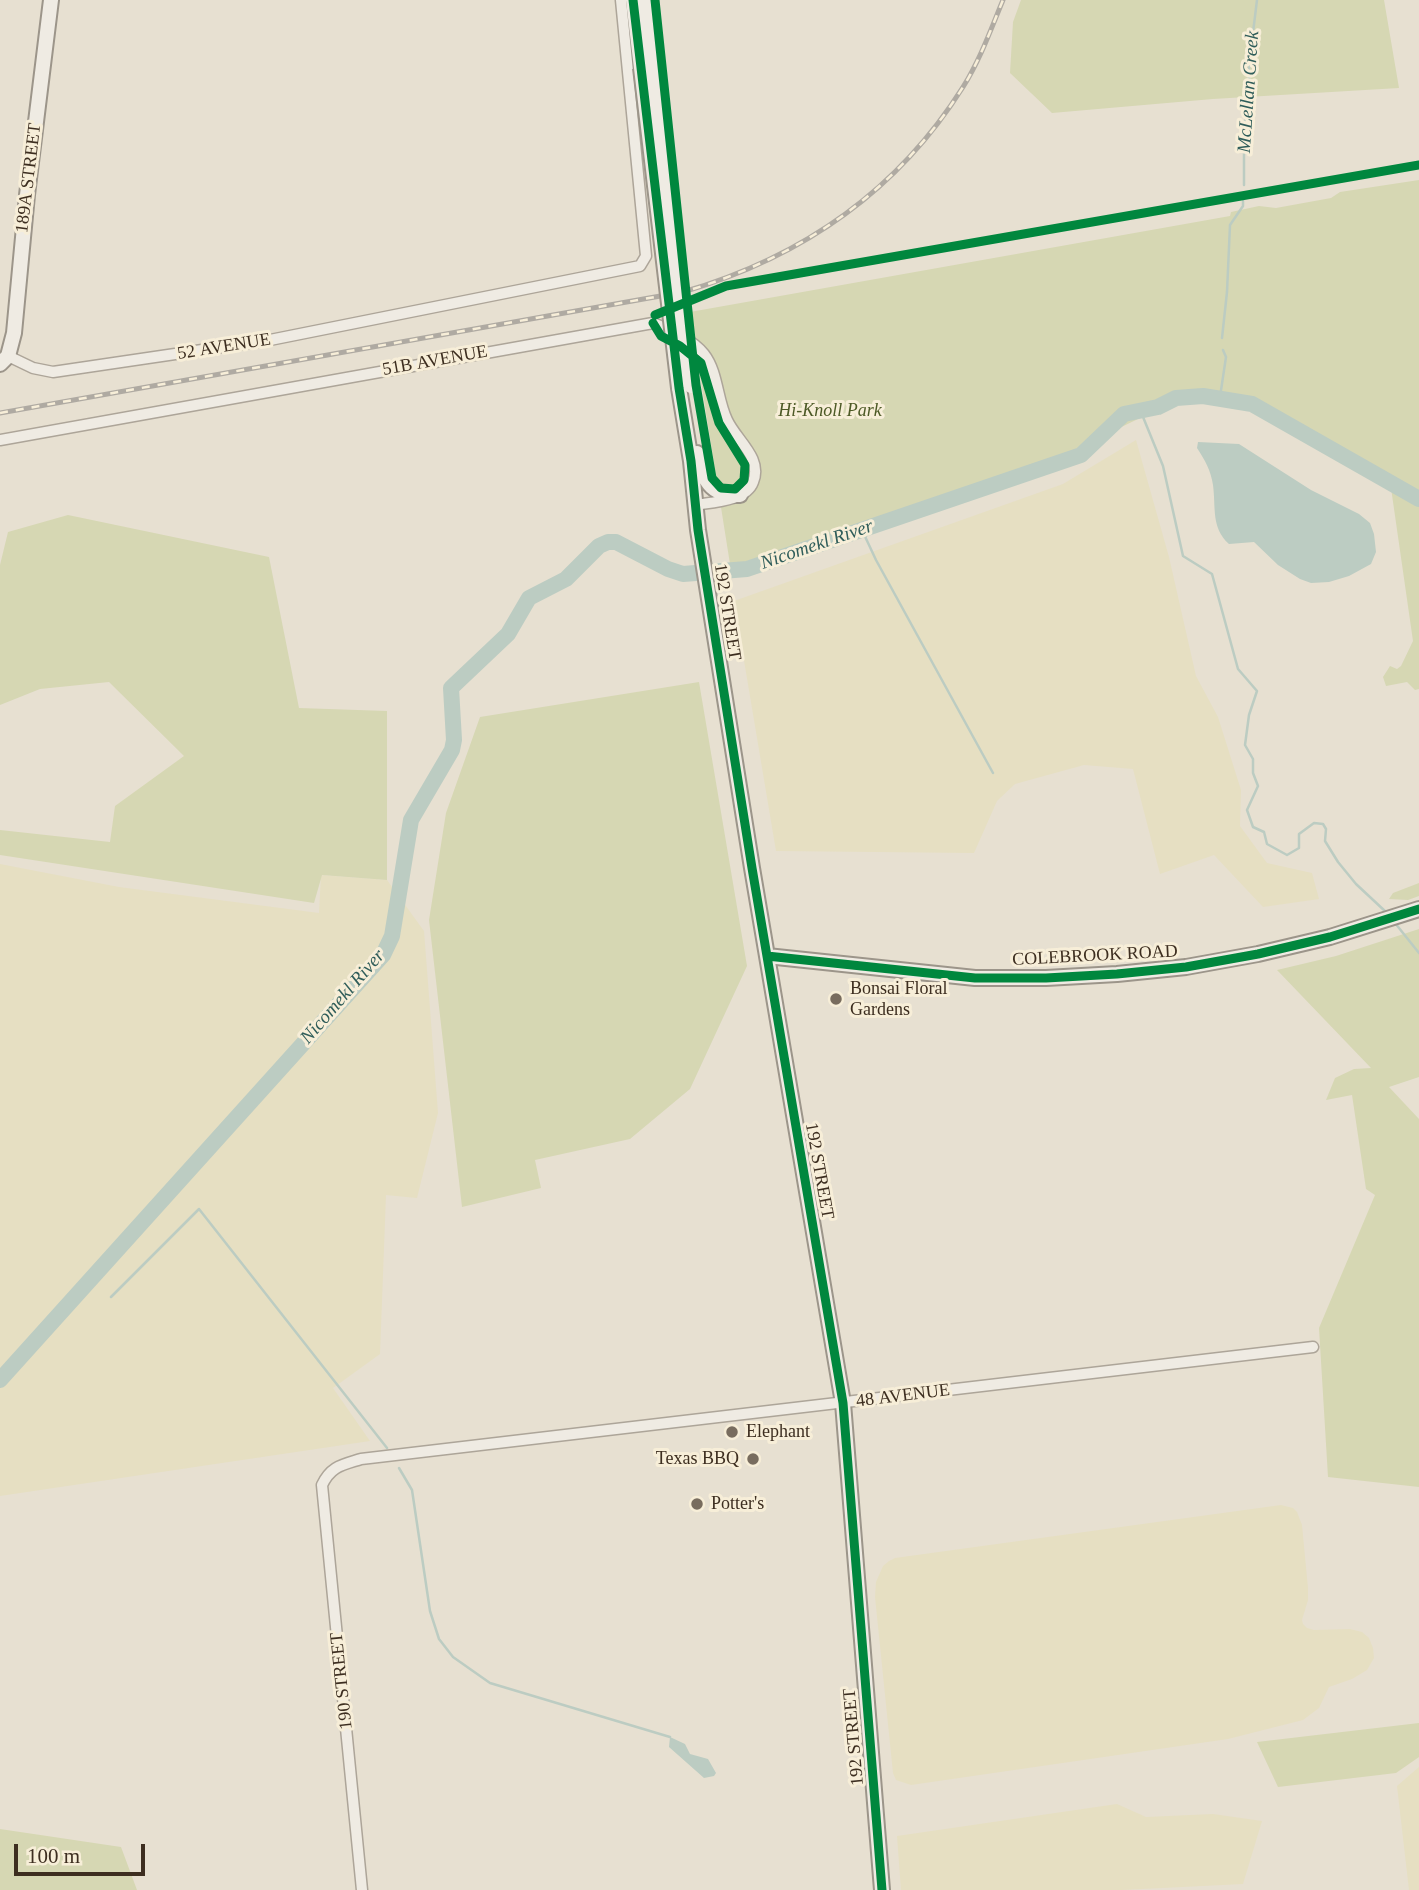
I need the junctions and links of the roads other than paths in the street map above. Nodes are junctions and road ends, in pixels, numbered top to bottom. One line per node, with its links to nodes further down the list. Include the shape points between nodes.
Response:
1 (51, 0): 6 (main road, 189A STREET, via 14,333)
2 (621, 0): 6 (street, 52 AVENUE, via 646,256 640,266 270,340 54,372)
3 (633, 0): 5 (main road, 192 STREET)
4 (644, 0): 5 (main road, 192 STREET)
5 (646, 67): 7 (main road, 192 STREET, bridge)
6 (4, 360)
7 (685, 387): 8 (main road, 192 STREET); 10 (main road, 192 STREET)
8 (691, 416): 10 (main road, 192 STREET); 11 (main road, via 702,471 710,487 722,494)
9 (0, 440): 11 (street, 51B AVENUE, via 653,323 703,352 726,420 756,468 753,483)
10 (691, 461): 12 (main road, 192 STREET)
11 (740, 495): 12 (street)
12 (695, 505): 14 (main road, 192 STREET)
13 (1419, 909): 14 (main road, COLEBROOK ROAD, via 1319,940 1222,962 1117,974 975,978)
14 (766, 956): 16 (main road, 192 STREET)
15 (1313, 1347): 16 (street, 48 AVENUE)
16 (843, 1404): 17 (street, 48 AVENUE, via 361,1459); 19 (main road, 192 STREET)
17 (328, 1473): 18 (street, 190 STREET, via 322,1485 323,1503)
18 (362, 1890)
19 (882, 1890)

